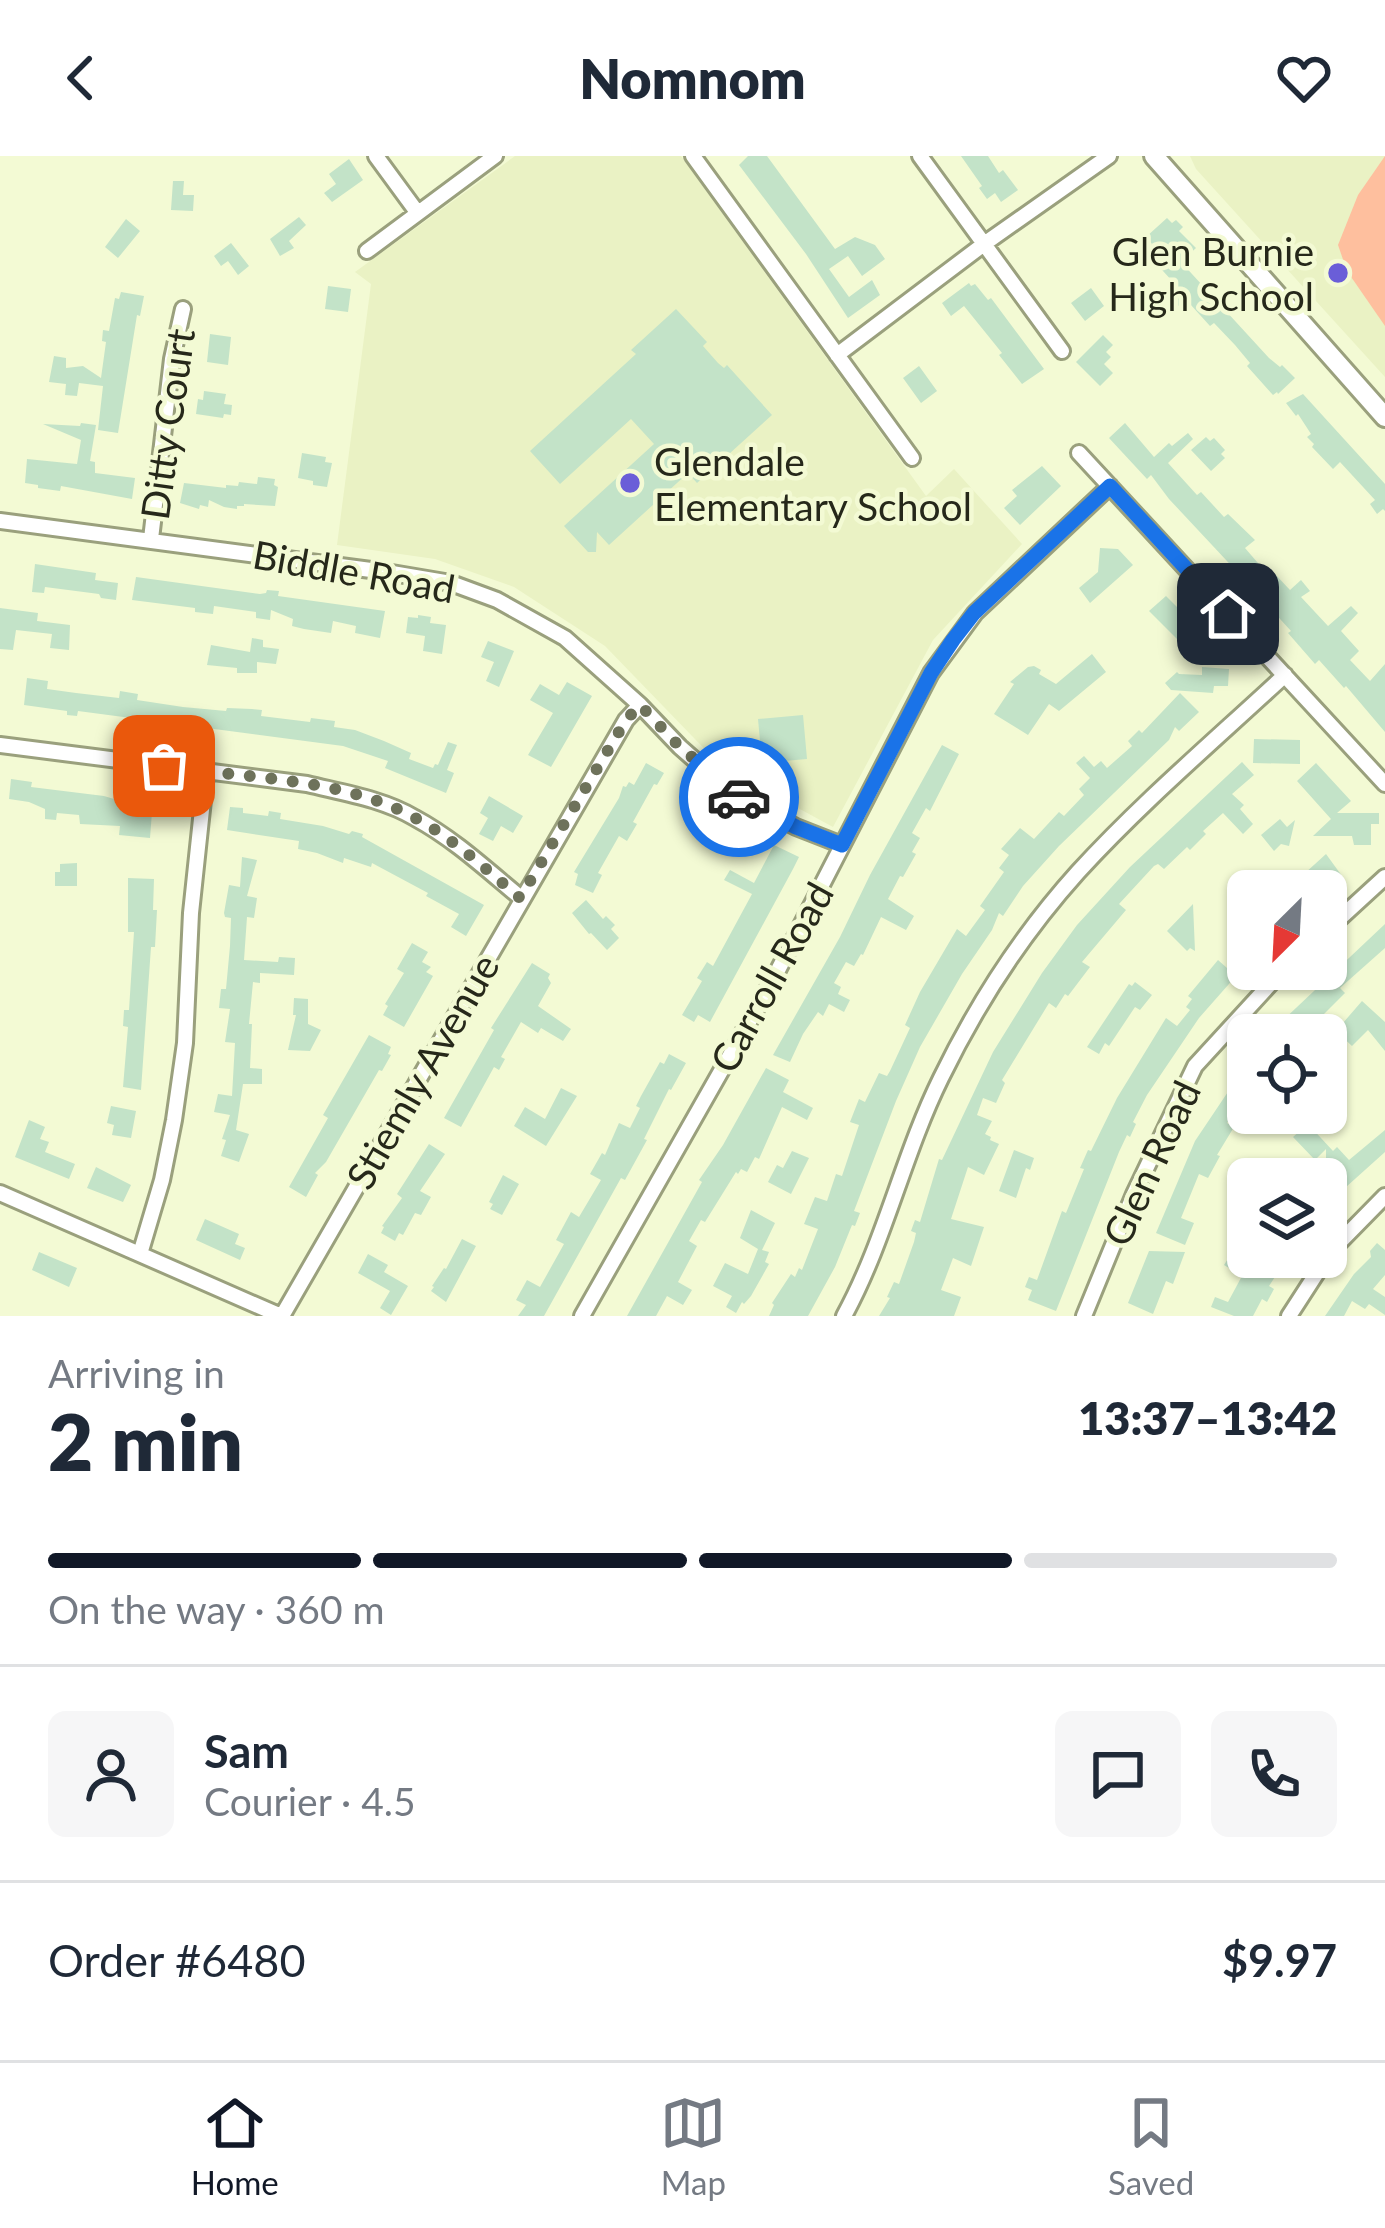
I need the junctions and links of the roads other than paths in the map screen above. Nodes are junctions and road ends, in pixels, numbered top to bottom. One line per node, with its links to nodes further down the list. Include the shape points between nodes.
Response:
1 (376, 156): 7 (street)
2 (495, 156): 7 (street)
3 (693, 156): 12 (street)
4 (920, 156): 8 (street)
5 (1109, 156): 8 (street)
6 (1154, 156): 13 (main road)
7 (417, 212): 9 (street)
8 (984, 244): 11 (street); 12 (street)
9 (367, 251)
10 (183, 309): 18 (street, Ditty Court)
11 (1062, 351)
12 (837, 355): 15 (street)
13 (1385, 417)
14 (1079, 453): 16 (street)
15 (912, 458)
16 (1110, 486): 19 (street); 24 (street, Carroll Road, via 953,640)
17 (0, 521): 18 (street, Biddle Road)
18 (151, 539): 20 (street, Biddle Road, via 451,583 565,638)
19 (1285, 675): 23 (street); 34 (street, via 1076,874 988,992 940,1079)
20 (640, 705): 24 (street, Biddle Road, via 731,791); 26 (street, Stiemly Avenue)
21 (0, 745): 22 (street)
22 (206, 772): 26 (street, via 308,784 391,806 447,838); 31 (street, via 185,1043)
23 (1385, 784)
24 (842, 845): 33 (street, Carroll Road)
25 (1385, 877): 27 (street)
26 (520, 898): 32 (street, Stiemly Avenue)
27 (1347, 912)
28 (1265, 990): 35 (street, Glen Road, via 1195,1066)
29 (0, 1193): 31 (street, Stiemly Avenue)
30 (1385, 1196): 36 (street, via 1331,1251)
31 (140, 1254): 32 (street, Stiemly Avenue)
32 (281, 1316)
33 (583, 1316)
34 (844, 1316)
35 (1084, 1316)
36 (1289, 1316)

